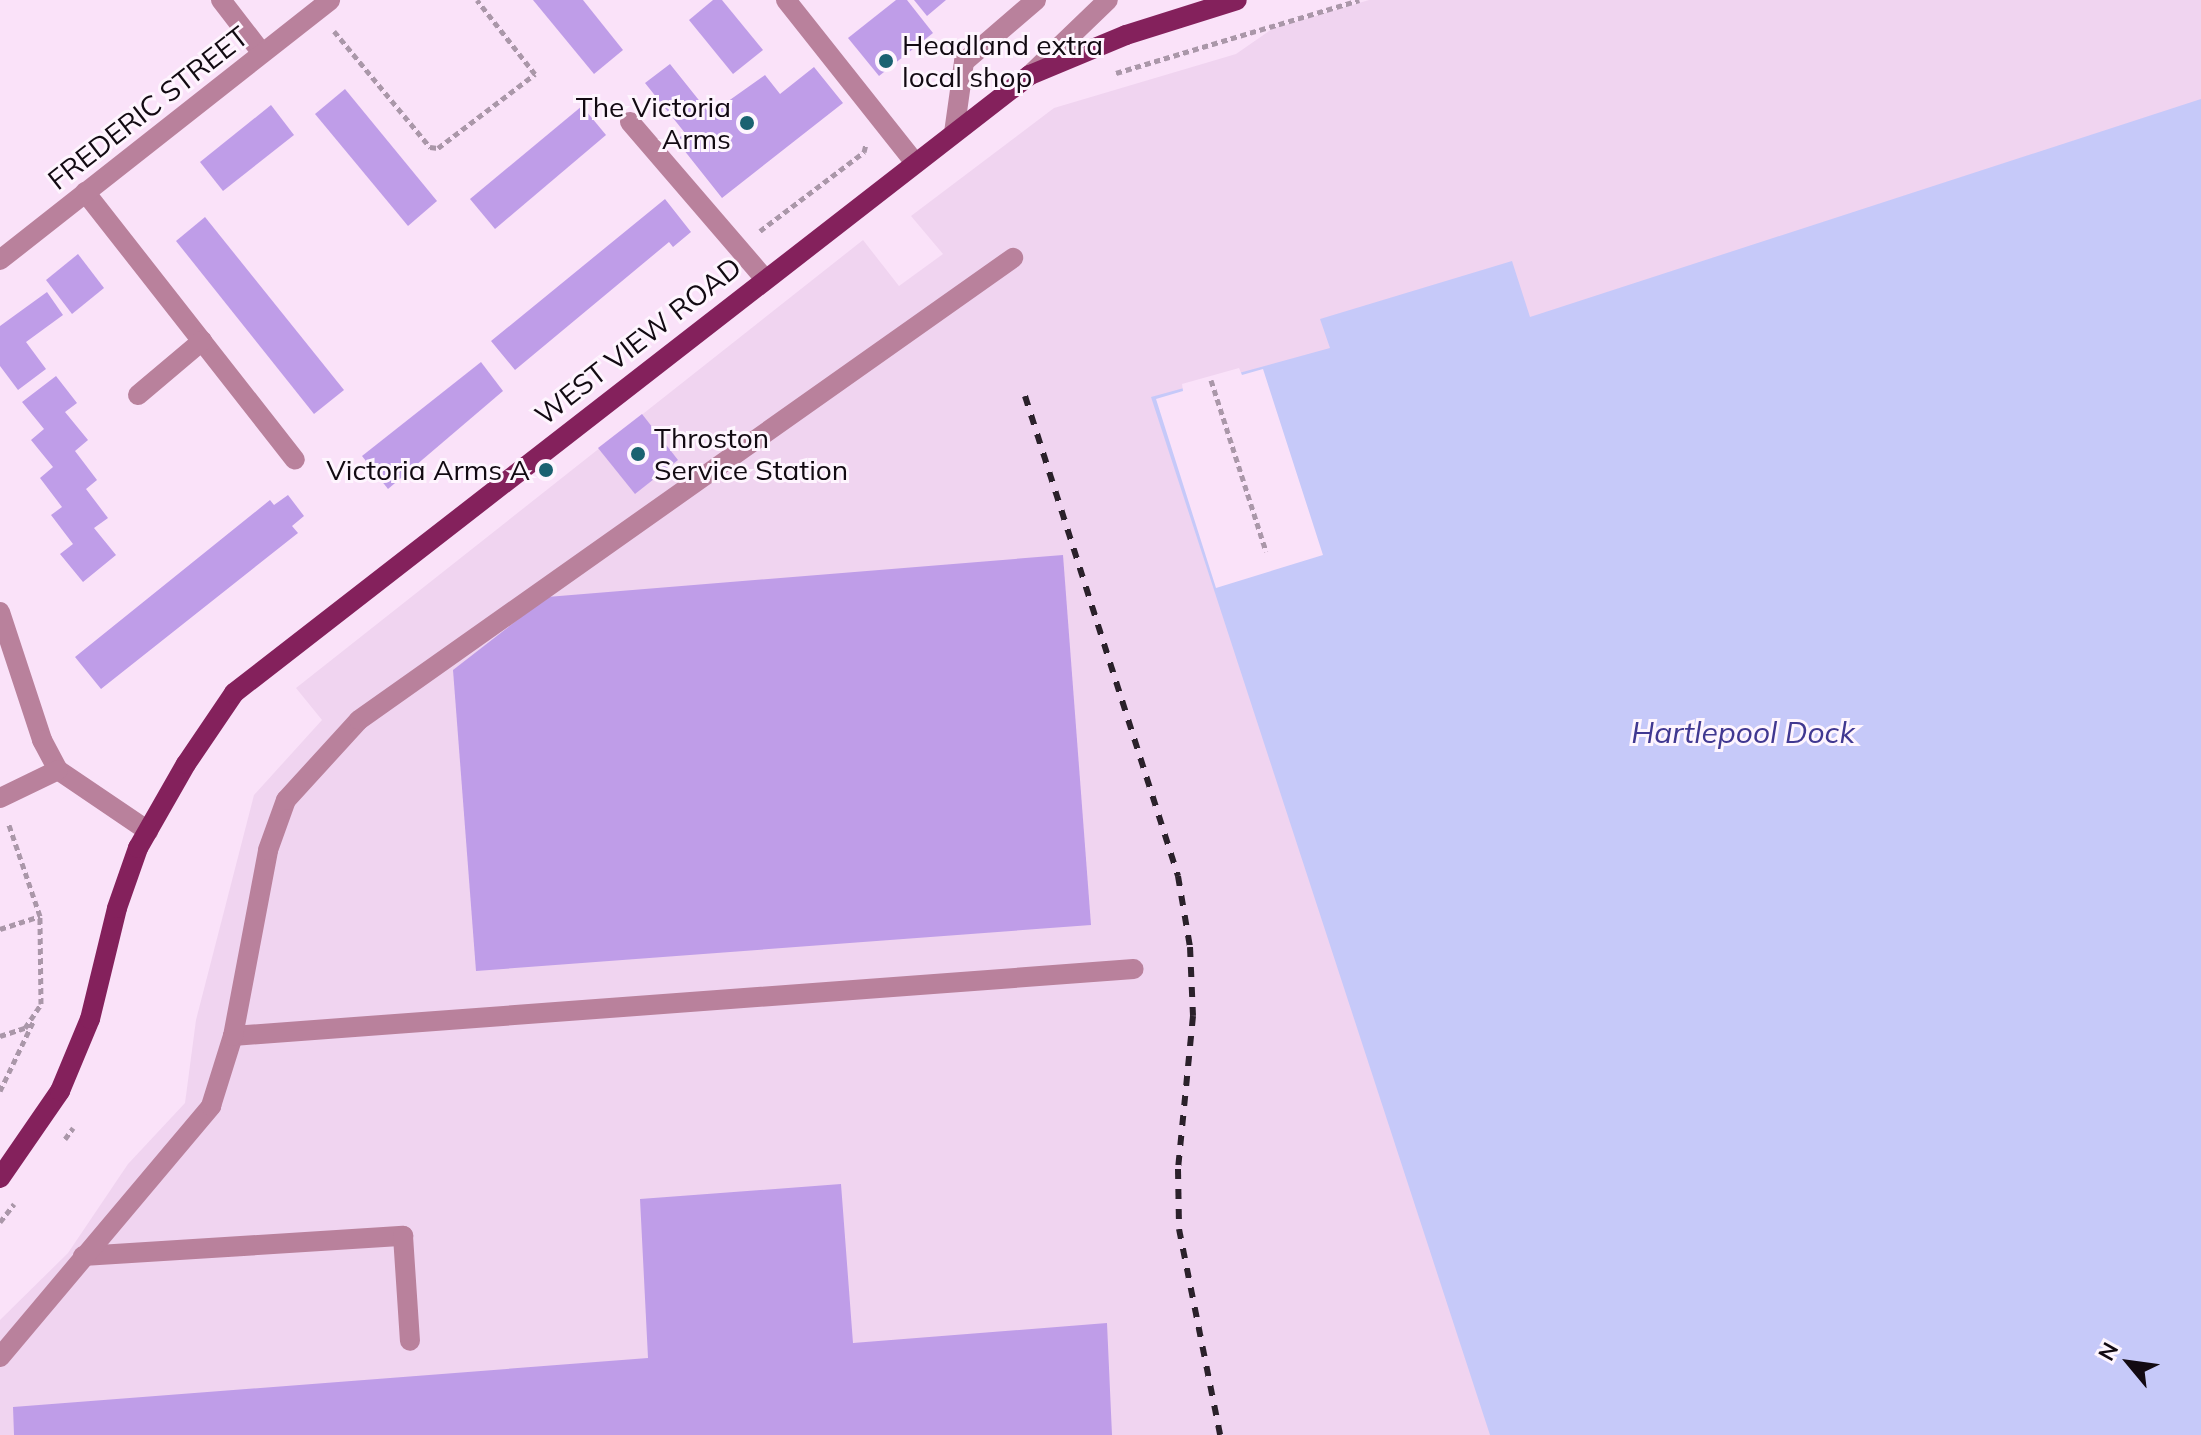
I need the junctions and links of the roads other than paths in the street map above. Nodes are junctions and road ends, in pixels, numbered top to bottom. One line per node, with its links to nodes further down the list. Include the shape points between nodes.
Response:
1 (221, 0): 7 (street)
2 (786, 0): 11 (street)
3 (1036, 0): 10 (street, via 964,62)
4 (1108, 0): 8 (street)
5 (1237, 0): 8 (main road, WEST VIEW ROAD, via 1126,35)
6 (324, 5): 7 (street, FREDERIC STREET)
7 (262, 53): 12 (street, FREDERIC STREET)
8 (1030, 75): 10 (main road, WEST VIEW ROAD)
9 (630, 122): 15 (street)
10 (954, 133): 11 (main road, WEST VIEW ROAD)
11 (915, 163): 15 (main road, WEST VIEW ROAD)
12 (85, 192): 14 (street, FREDERIC STREET); 16 (street)
13 (1013, 258): 24 (street, via 359,720 286,800 268,850)
14 (0, 260)
15 (765, 279): 22 (main road, WEST VIEW ROAD, via 234,693)
16 (202, 341): 17 (street); 18 (street)
17 (138, 395)
18 (295, 460)
19 (0, 612): 20 (street, via 42,740)
20 (58, 770): 21 (street); 22 (street)
21 (5, 796)
22 (148, 831): 25 (main road, WEST VIEW ROAD, via 117,908 90,1019 60,1091)
23 (1134, 969): 24 (street)
24 (233, 1036): 26 (street, via 211,1106)
25 (0, 1178)
26 (83, 1256): 27 (street, via 403,1236); 28 (street)
27 (410, 1341)
28 (0, 1357)

